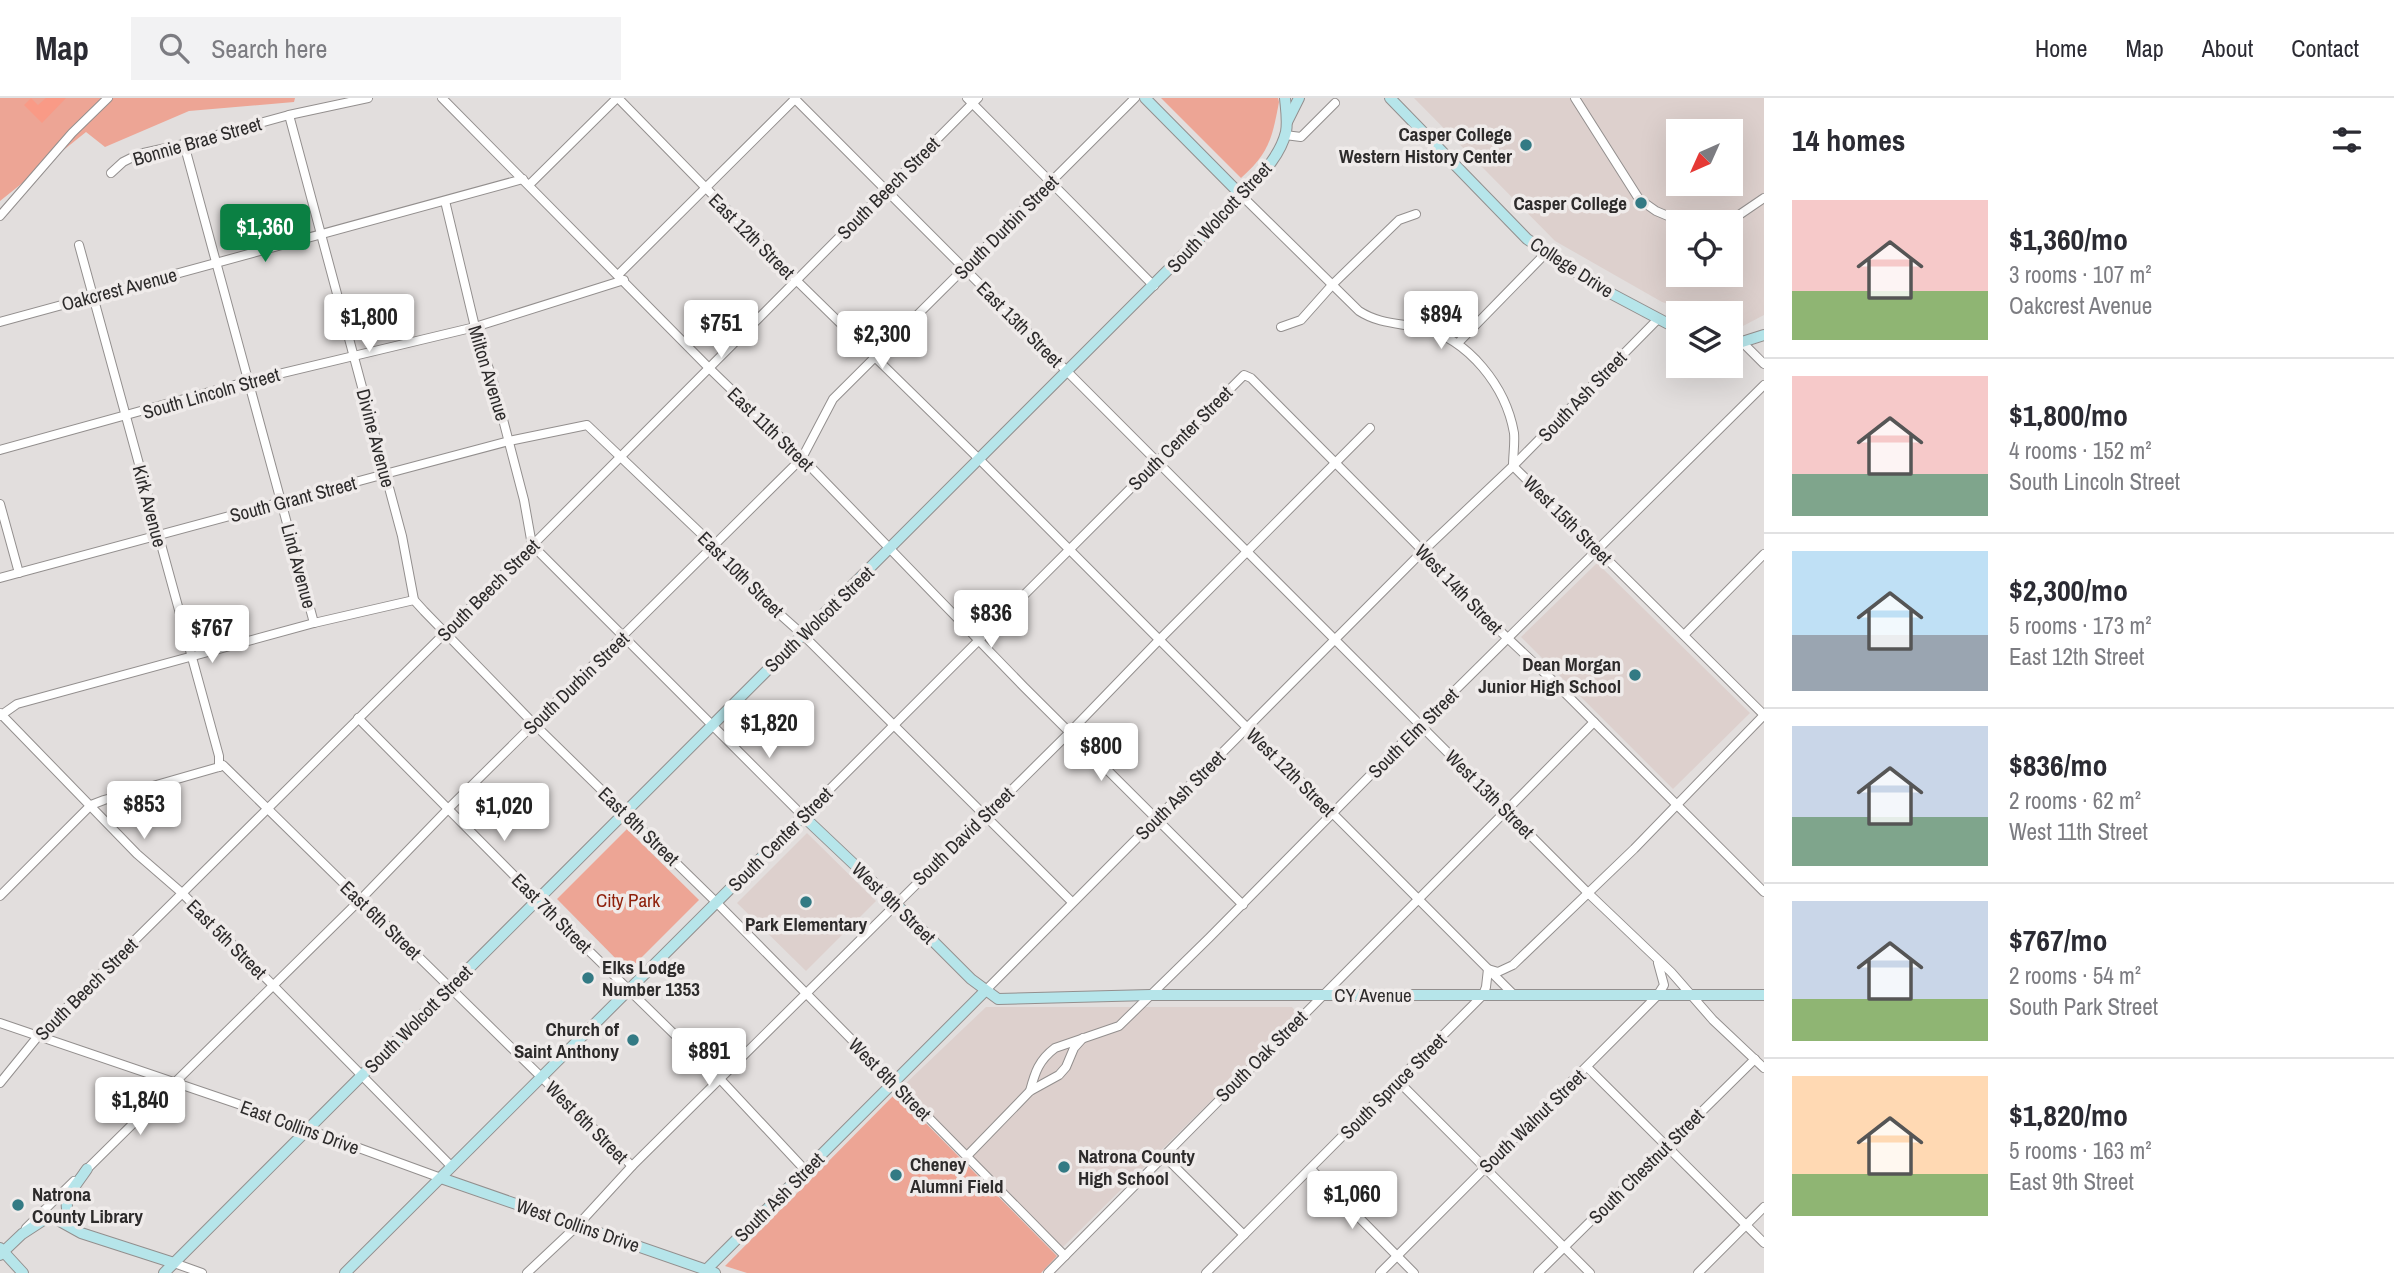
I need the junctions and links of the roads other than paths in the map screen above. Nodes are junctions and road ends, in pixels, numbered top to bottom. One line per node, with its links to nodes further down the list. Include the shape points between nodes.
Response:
1 (108, 98): 30 (street)
2 (368, 98): 16 (street, Bonnie Brae Street)
3 (442, 98): 20 (street, East 11th Street)
4 (617, 98): 20 (street); 22 (street, East 12th Street)
5 (795, 98): 22 (street, South Lincoln Street); 23 (street, East 13th Street)
6 (1135, 98): 21 (street, South Durbin Street)
7 (1145, 98): 24 (main road)
8 (1285, 98): 17 (main road, South Wolcott Street)
9 (1299, 98): 17 (main road)
10 (1384, 98): 15 (main road)
11 (1390, 98): 15 (main road, College Drive)
12 (1575, 98): 29 (street, via 1639,199)
13 (972, 100): 21 (street); 23 (street, South Beech Street)
14 (1335, 103): 17 (street, via 1301,137)
15 (1405, 113): 33 (main road, College Drive)
16 (289, 115): 18 (street, Bonnie Brae Street); 31 (street, Divine Avenue)
17 (1285, 130): 24 (main road, South Wolcott Street, via 1270,165)
18 (184, 145): 19 (street, Bonnie Brae Street, via 139,154); 34 (street, Lind Avenue)
19 (111, 173)
20 (526, 182): 26 (street, Oakcrest Avenue); 36 (street, East 11th Street)
21 (1050, 182): 35 (street, South Durbin Street); 39 (street)
22 (705, 188): 36 (street, South Lincoln Street); 37 (street, East 12th Street)
23 (886, 190): 35 (street, East 13th Street); 37 (street, South Beech Street)
24 (1242, 196): 38 (street, West 15th Street); 39 (main road, South Wolcott Street)
25 (1764, 198): 27 (street)
26 (445, 201): 31 (street, Oakcrest Avenue); 44 (street, Milton Avenue)
27 (1743, 212)
28 (1416, 215): 38 (street, via 1399,220)
29 (1666, 215)
30 (0, 216)
31 (321, 234): 34 (street, Oakcrest Avenue); 50 (street, Divine Avenue)
32 (79, 246): 40 (street, Kirk Avenue)
33 (1546, 253): 41 (main road, College Drive); 48 (street)
34 (217, 262): 40 (street, Oakcrest Avenue); 56 (street, Lind Avenue)
35 (965, 269): 51 (street, South Durbin Street); 54 (street, East 13th Street)
36 (621, 278): 44 (street, South Lincoln Street); 53 (street, East 11th Street)
37 (796, 280): 51 (street, East 12th Street); 53 (street, South Beech Street)
38 (1333, 284): 45 (street, via 1301,320); 48 (street, West 15th Street, via 1359,311 1375,320 1422,328)
39 (1154, 286): 54 (main road, South Wolcott Street)
40 (94, 295): 42 (street, Oakcrest Avenue); 58 (street, Kirk Avenue)
41 (1658, 318): 43 (main road, College Drive); 68 (street, South Ash Street)
42 (0, 322)
43 (1666, 322)
44 (475, 327): 50 (street, South Lincoln Street); 61 (street, Milton Avenue)
45 (1282, 327)
46 (1764, 335): 47 (main road)
47 (1743, 340)
48 (1458, 343): 68 (street, West 15th Street, via 1499,391 1514,434)
49 (1743, 348): 52 (street)
50 (354, 355): 56 (street, South Lincoln Street); 69 (street, Divine Avenue)
51 (876, 357): 64 (street, South Durbin Street, via 833,400); 65 (street, East 12th Street)
52 (1764, 364)
53 (709, 368): 63 (street, South Beech Street); 64 (street, East 11th Street)
54 (1066, 371): 65 (main road, South Wolcott Street); 66 (street, East 13th Street)
55 (1244, 375): 66 (street, South Center Street); 67 (street, West 14th Street)
56 (249, 381): 58 (street, South Lincoln Street); 70 (street, Lind Avenue)
57 (1764, 384): 75 (street, South Elm Street)
58 (127, 416): 62 (street, South Lincoln Street); 72 (street, Kirk Avenue)
59 (587, 425): 61 (street, South Grant Street); 63 (street, East 10th Street)
60 (1370, 428): 67 (street, South David Street)
61 (509, 441): 69 (street, South Grant Street); 73 (street, Milton Avenue)
62 (0, 450)
63 (620, 457): 73 (street, South Beech Street); 74 (street, East 10th Street)
64 (802, 458): 74 (street, South Durbin Street); 77 (street, East 11th Street)
65 (978, 458): 76 (street, East 12th Street); 77 (main road, South Wolcott Street)
66 (1157, 461): 76 (street, South Center Street); 79 (street, West 13th Street)
67 (1335, 463): 78 (street, West 14th Street); 79 (street, South David Street)
68 (1513, 466): 75 (street, West 15th Street); 78 (street, South Ash Street)
69 (385, 474): 70 (street, South Grant Street); 83 (street, Divine Avenue)
70 (282, 503): 72 (street, South Grant Street); 84 (street, Lind Avenue)
71 (0, 505): 81 (street)
72 (158, 536): 81 (street, South Grant Street); 93 (street, Kirk Avenue)
73 (532, 545): 85 (street, South Beech Street); 88 (street)
74 (713, 545): 86 (street, East 10th Street, via 755,592); 88 (street, South Durbin Street)
75 (1597, 548): 87 (street, West 15th Street); 91 (street, South Elm Street)
76 (1068, 550): 89 (street, West 12th Street); 92 (street, South Center Street)
77 (890, 551): 86 (main road, South Wolcott Street); 92 (street, East 11th Street)
78 (1423, 551): 90 (street, South Ash Street); 91 (street, West 14th Street)
79 (1247, 552): 89 (street, South David Street); 90 (street, West 13th Street)
80 (1764, 554): 87 (street)
81 (19, 573): 82 (street, South Grant Street)
82 (0, 578)
83 (414, 600): 84 (street); 85 (street, East 8th Street)
84 (314, 623): 93 (street)
85 (445, 634): 96 (street, South Beech Street); 98 (street, East 8th Street)
86 (803, 634): 100 (street, East 10th Street); 101 (main road, South Wolcott Street)
87 (1684, 635): 95 (street, West 15th Street)
88 (624, 636): 98 (street, South Durbin Street); 101 (street)
89 (1159, 640): 102 (street, West 12th Street); 103 (street, South David Street)
90 (1336, 640): 99 (street, West 13th Street); 102 (street, South Ash Street)
91 (1507, 640): 97 (street, West 14th Street); 99 (street, South Elm Street)
92 (980, 641): 100 (street, South Center Street); 103 (street, East 11th Street)
93 (191, 655): 94 (street, via 17,704); 104 (street, Kirk Avenue)
94 (1, 714): 106 (street, East 5th Street)
95 (1764, 715): 105 (street)
96 (358, 718): 107 (street, South Beech Street); 108 (street, East 7th Street)
97 (1594, 722): 105 (street, West 14th Street); 109 (street, South Oak Street)
98 (534, 724): 108 (street, South Durbin Street); 110 (street, East 8th Street)
99 (1421, 724): 109 (street, West 13th Street); 111 (street, South Elm Street)
100 (893, 725): 112 (street, South Center Street); 113 (street, East 10th Street)
101 (712, 726): 110 (main road, South Wolcott Street); 112 (street)
102 (1247, 728): 111 (street, West 12th Street); 114 (street, South Ash Street)
103 (1070, 732): 113 (street, South David Street); 114 (street, East 11th Street)
104 (219, 766): 106 (street); 107 (street, East 6th Street)
105 (1676, 804): 115 (street, West 14th Street); 118 (street)
106 (92, 805): 116 (street); 117 (street, East 5th Street)
107 (267, 808): 117 (street, South Beech Street); 121 (street, East 6th Street)
108 (449, 808): 119 (street, East 7th Street); 121 (street, South Durbin Street)
109 (1506, 810): 118 (street, West 13th Street); 120 (street, South Oak Street)
110 (625, 814): 119 (main road, South Wolcott Street); 122 (street, East 8th Street)
111 (1333, 814): 120 (street, West 12th Street); 125 (street, South Elm Street)
112 (803, 816): 122 (main road, South Center Street); 124 (main road, West 9th Street)
113 (984, 816): 123 (street, East 10th Street); 124 (street, South David Street)
114 (1156, 818): 123 (street, South Ash Street); 125 (street, East 11th Street)
115 (1763, 891)
116 (1, 892)
117 (181, 893): 129 (street, East 5th Street); 142 (street, South Beech Street)
118 (1588, 893): 126 (street, West 13th Street); 127 (street)
119 (537, 899): 130 (main road, South Wolcott Street); 131 (street, East 7th Street)
120 (1418, 899): 128 (street, West 12th Street); 134 (street, South Oak Street)
121 (360, 900): 129 (street, South Durbin Street); 130 (street, East 6th Street)
122 (716, 902): 131 (main road, South Center Street); 139 (street, West 8th Street)
123 (1072, 902): 132 (street, South Ash Street)
124 (895, 903): 132 (main road, West 9th Street); 139 (street, South David Street)
125 (1243, 905): 133 (street, South Elm Street)
126 (1657, 960): 137 (street, West 13th Street); 140 (street, via 1664,985)
127 (1513, 965): 128 (street, via 1498,972); 136 (street, via 1507,984)
128 (1488, 969): 135 (street); 136 (street, West 12th Street)
129 (272, 984): 147 (street, East 5th Street); 153 (street, South Durbin Street)
130 (450, 987): 147 (main road, South Wolcott Street); 148 (street, East 6th Street)
131 (628, 989): 148 (main road, South Center Street); 149 (street, East 7th Street)
132 (985, 991): 133 (main road, CY Avenue, via 998,999); 151 (main road, South Ash Street)
133 (1150, 995): 134 (main road, CY Avenue); 143 (street, South Elm Street, via 1119,1026)
134 (1323, 995): 135 (main road, CY Avenue); 157 (street, South Oak Street)
135 (1483, 995): 136 (main road, CY Avenue); 150 (street, South Spruce Street)
136 (1514, 995): 140 (main road, CY Avenue)
137 (1690, 995): 138 (main road, CY Avenue); 140 (main road, CY Avenue); 144 (street, West 13th Street)
138 (1764, 995)
139 (807, 996): 149 (street, South David Street); 151 (street, West 8th Street)
140 (1657, 996): 145 (street, South Walnut Street)
141 (0, 1023): 142 (street, East Collins Drive)
142 (39, 1035): 152 (street, South Beech Street); 153 (street, East Collins Drive)
143 (1083, 1038): 154 (street, South Elm Street, via 1059,1075); 154 (street, South Elm Street, via 1049,1052 1036,1068)
144 (1755, 1059): 146 (street, West 13th Street); 156 (street, South Chestnut Street)
145 (1587, 1067): 156 (street); 161 (street, South Walnut Street)
146 (1764, 1069)
147 (363, 1075): 155 (main road, South Wolcott Street); 160 (street, East 5th Street)
148 (542, 1077): 159 (street, West 6th Street); 160 (main road, South Center Street)
149 (720, 1079): 159 (street, South David Street); 164 (street, East 7th Street)
150 (1398, 1081): 161 (street); 163 (street, South Spruce Street)
151 (894, 1082): 158 (street, West 8th Street); 164 (main road, South Ash Street)
152 (0, 1083)
153 (174, 1083): 155 (street, East Collins Drive); 162 (street, South Durbin Street)
154 (1030, 1091): 158 (street, South Elm Street)
155 (306, 1130): 165 (street, East Collins Drive); 177 (main road, South Wolcott Street)
156 (1667, 1146): 167 (street); 173 (street, South Chestnut Street)
157 (1163, 1155): 171 (street); 175 (street, South Oak Street)
158 (967, 1156): 175 (street, West 8th Street)
159 (632, 1166): 168 (street, South David Street)
160 (452, 1167): 165 (main road, South Center Street)
161 (1484, 1167): 173 (street); 176 (street, South Walnut Street)
162 (87, 1169): 169 (main road, via 65,1208); 170 (street, South Durbin Street)
163 (1311, 1169): 171 (street, South Spruce Street); 176 (street)
164 (806, 1171): 178 (main road, South Ash Street)
165 (441, 1178): 168 (main road, West Collins Drive); 182 (main road, South Center Street)
166 (1764, 1208): 167 (street)
167 (1746, 1225): 172 (street); 190 (street)
168 (577, 1226): 178 (main road, West Collins Drive); 183 (street, South David Street)
169 (81, 1233): 170 (main road, via 51,1218); 177 (main road)
170 (22, 1234): 174 (main road, South Durbin Street)
171 (1244, 1235): 185 (street, South Spruce Street)
172 (1764, 1243)
173 (1564, 1247): 188 (street, South Chestnut Street); 189 (street)
174 (1, 1252): 179 (main road)
175 (1065, 1256): 184 (street, South Oak Street)
176 (1397, 1256): 186 (street, South Walnut Street); 187 (street)
177 (174, 1263): 180 (main road, South Wolcott Street); 181 (street)
178 (708, 1272)
179 (23, 1273)
180 (164, 1273)
181 (202, 1273)
182 (345, 1273)
183 (527, 1273)
184 (1048, 1273)
185 (1206, 1273)
186 (1380, 1273)
187 (1414, 1273)
188 (1538, 1273)
189 (1590, 1273)
190 (1698, 1273)

